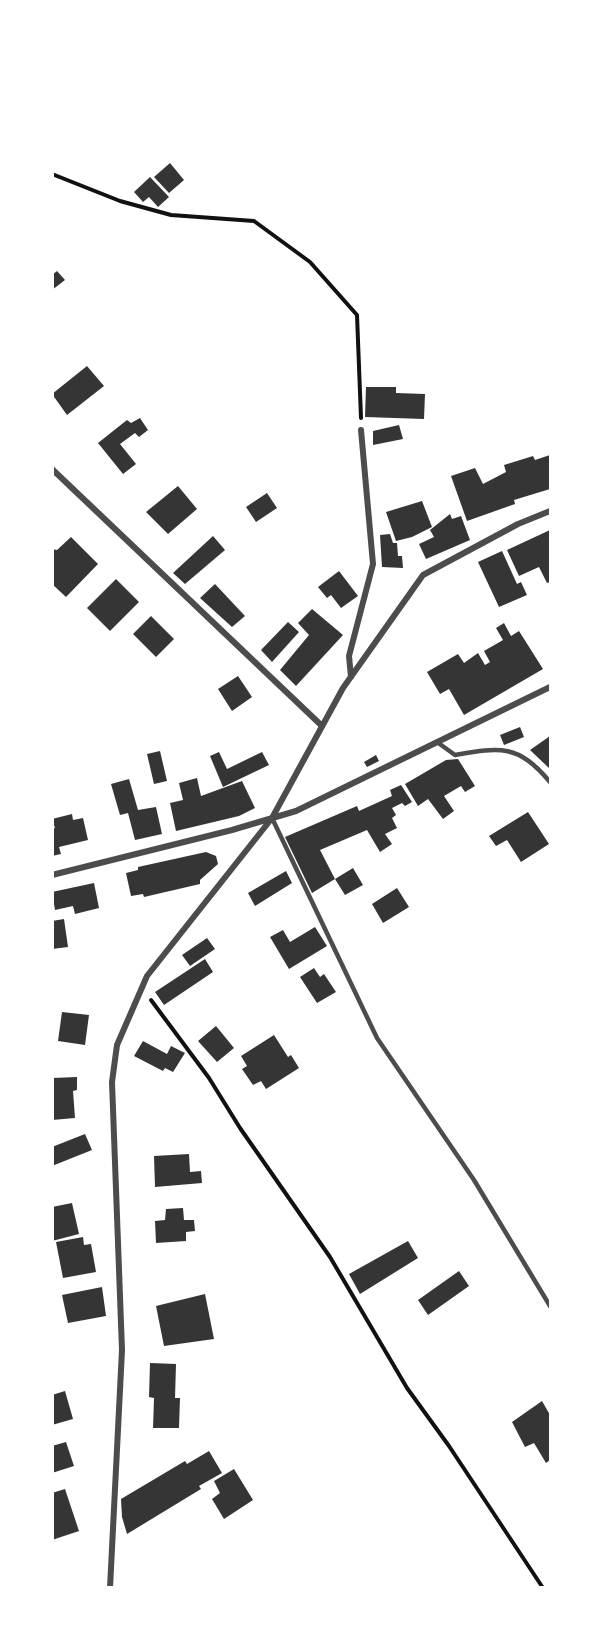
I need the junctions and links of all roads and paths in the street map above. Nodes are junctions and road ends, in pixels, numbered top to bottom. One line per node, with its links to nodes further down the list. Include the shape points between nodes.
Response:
1 (52, 174): 2 (path, via 120,201 171,215 254,221 310,262 357,315)
2 (361, 430): 5 (street, via 374,564 349,656)
3 (52, 469): 7 (street)
4 (550, 511): 5 (street, via 423,575)
5 (351, 677): 7 (street)
6 (550, 687): 8 (street)
7 (321, 725): 10 (street)
8 (437, 742): 9 (lane, via 455,755 495,748 517,752 536,765); 10 (street, via 296,811)
9 (550, 782)
10 (272, 818): 11 (street); 12 (street); 13 (lane, via 377,1038 474,1180)
11 (52, 875)
12 (141, 988): 14 (street, via 117,1045 112,1082 122,1350); 15 (path, via 209,1078 330,1257 407,1388)
13 (550, 1306)
14 (110, 1587)
15 (543, 1587)

